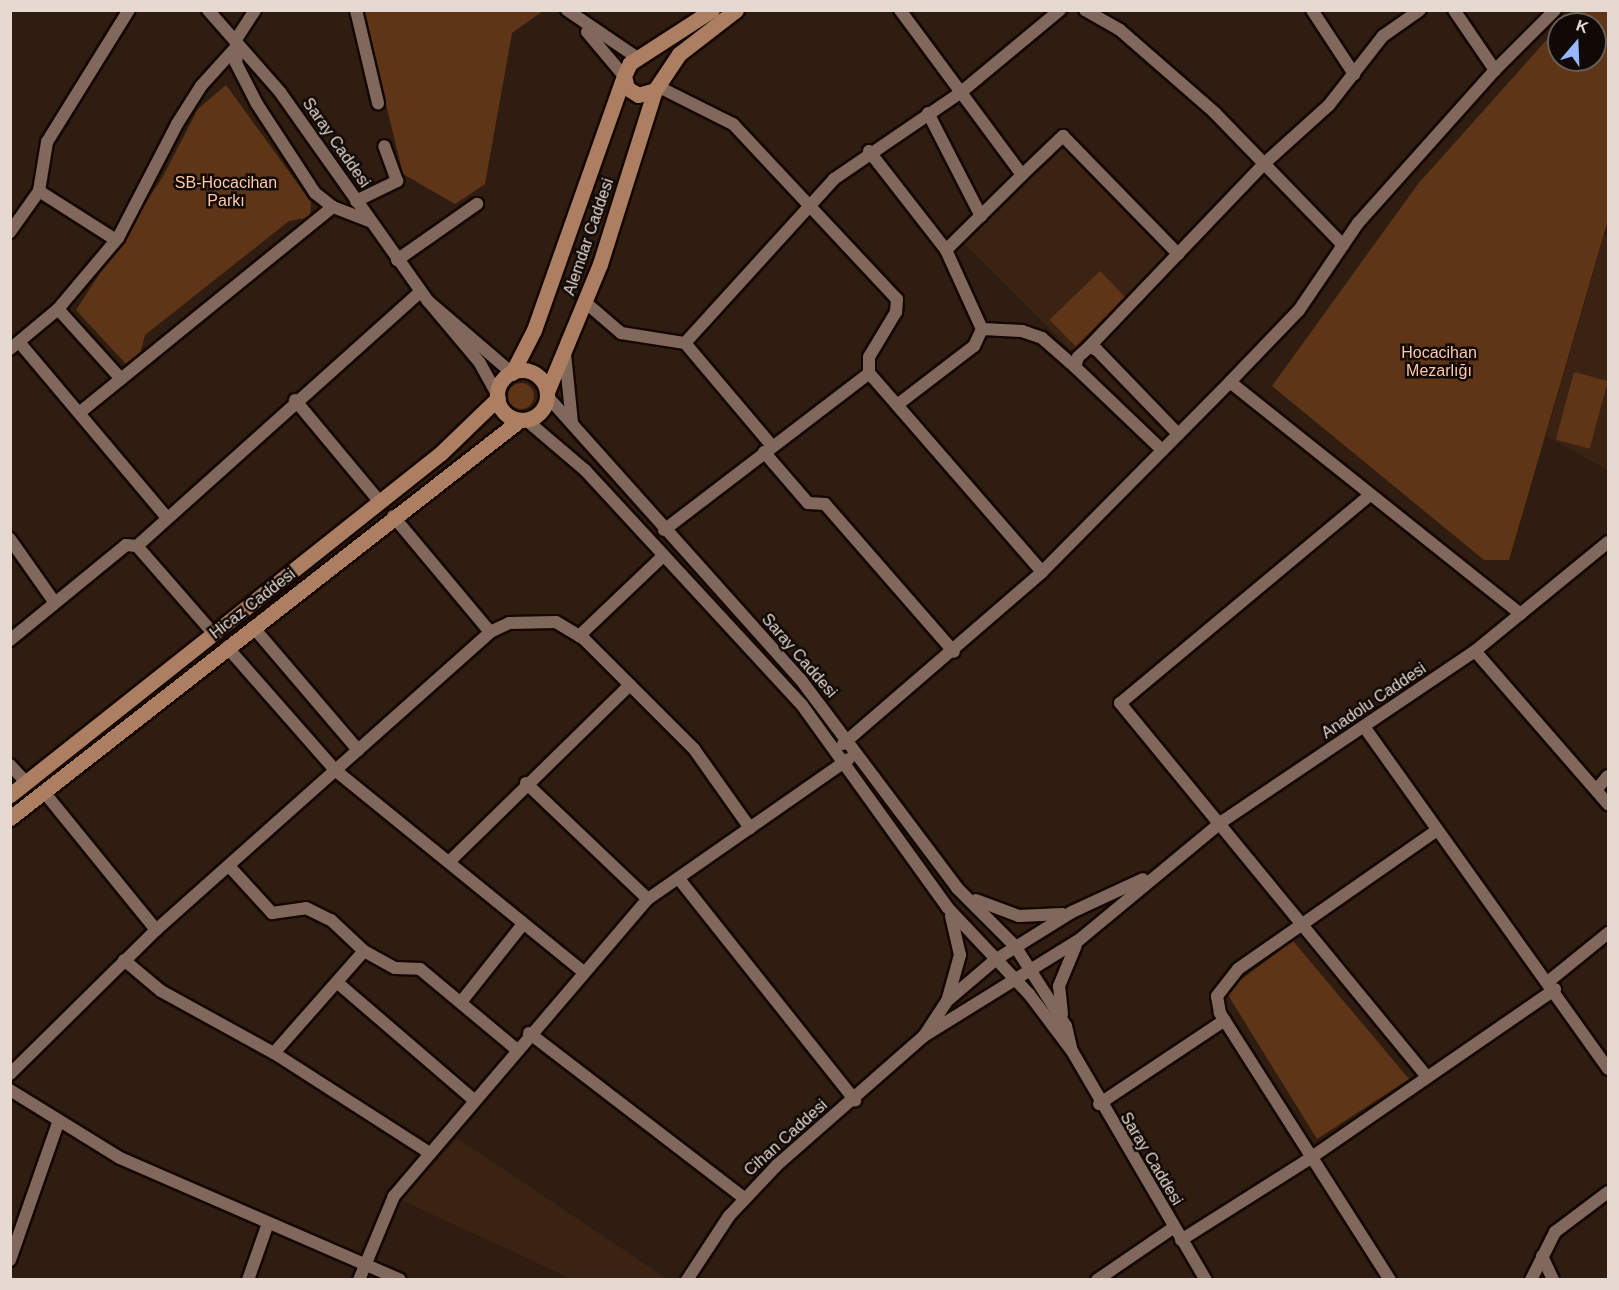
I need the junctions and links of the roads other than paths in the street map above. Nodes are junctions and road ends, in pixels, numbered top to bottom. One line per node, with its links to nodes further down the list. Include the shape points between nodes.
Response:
1 (129, 10): 29 (street, via 48,142)
2 (208, 10): 16 (street, Saray Caddesi)
3 (255, 10): 16 (street)
4 (356, 10): 23 (street)
5 (567, 10): 15 (street)
6 (711, 10): 17 (main road)
7 (736, 10): 21 (main road, Alemdar Caddesi, via 679,54)
8 (900, 10): 22 (street)
9 (1060, 10): 22 (street)
10 (1085, 10): 27 (street, via 1120,30)
11 (1312, 10): 19 (street)
12 (1420, 10): 19 (street, via 1383,36)
13 (1454, 10): 18 (street)
14 (1555, 10): 18 (street)
15 (581, 24): 17 (street); 20 (street)
16 (237, 43): 30 (street, Saray Caddesi, via 280,92); 32 (street, via 236,63 257,105 315,193); 37 (street, via 201,86)
17 (639, 59): 20 (main road); 21 (main road, via 655,65)
18 (1495, 70): 38 (street)
19 (1354, 74): 27 (street, via 1329,105)
20 (624, 76): 21 (main road, via 638,95); 51 (main road, Alemdar Caddesi, via 534,330)
21 (657, 86): 33 (street, via 733,124 768,157); 43 (main road, Alemdar Caddesi)
22 (960, 93): 24 (street); 28 (street)
23 (378, 103)
24 (928, 113): 26 (street); 34 (street)
25 (384, 147): 30 (street, via 397,181)
26 (869, 151): 33 (street, via 834,179); 39 (street)
27 (1267, 161): 38 (street); 40 (street)
28 (1022, 175): 34 (street); 40 (street, via 1063,136)
29 (39, 191): 36 (street); 37 (street)
30 (356, 201): 35 (street, Saray Caddesi)
31 (477, 204): 41 (street)
32 (333, 207): 35 (street); 53 (street)
33 (810, 210): 46 (street); 52 (street, via 848,242 897,298 896,312 869,357)
34 (981, 216): 39 (street)
35 (370, 221): 41 (street, Saray Caddesi)
36 (10, 232)
37 (116, 240): 44 (street)
38 (1343, 245): 54 (street, via 1299,310)
39 (946, 250): 45 (street)
40 (1178, 254): 48 (street)
41 (397, 260): 42 (street, Saray Caddesi)
42 (424, 296): 51 (street, Saray Caddesi); 56 (street, Saray Caddesi, via 480,363); 57 (street)
43 (585, 302): 46 (street, via 621,333); 49 (main road, Alemdar Caddesi)
44 (58, 309): 47 (street); 53 (street)
45 (982, 329): 50 (street, via 1022,331 1041,338 1058,347); 58 (street, via 974,346)
46 (685, 344): 63 (street)
47 (15, 346): 59 (street)
48 (1089, 347): 50 (street); 62 (street)
49 (565, 350): 55 (main road, Alemdar Caddesi); 61 (street, via 565,389)
50 (1075, 367): 64 (street)
51 (512, 373): 55 (main road, via 534,373); 56 (main road)
52 (868, 373): 58 (street); 63 (street)
53 (121, 379): 59 (street)
54 (1230, 382): 62 (street); 65 (street)
55 (547, 394): 60 (main road, via 542,409); 61 (street, Saray Caddesi)
56 (498, 396): 60 (main road, via 503,410); 66 (main road, Hicaz Caddesi)
57 (296, 400): 66 (street); 68 (street)
58 (897, 405): 74 (street)
59 (79, 413): 68 (street)
60 (523, 419): 67 (main road, Hicaz Caddesi); 73 (street, Saray Caddesi, via 555,441)
61 (574, 430): 69 (street, Saray Caddesi)
62 (1178, 434): 64 (street)
63 (768, 449): 69 (street); 84 (street, via 808,503 825,504)
64 (1162, 450): 74 (street)
65 (1370, 495): 76 (street); 102 (street, via 1120,703)
66 (380, 502): 79 (main road, Hicaz Caddesi)
67 (393, 516): 77 (main road, Hicaz Caddesi); 78 (street)
68 (167, 518): 72 (street)
69 (664, 530): 87 (street, Saray Caddesi)
70 (10, 538): 75 (street)
71 (1608, 542): 76 (street, Anadolu Caddesi)
72 (137, 546): 75 (street, via 111,552); 79 (street)
73 (664, 555): 80 (street); 89 (street, Saray Caddesi, via 775,673)
74 (1042, 572): 84 (street)
75 (55, 603): 81 (street)
76 (1521, 614): 83 (street, Anadolu Caddesi)
77 (253, 627): 82 (main road, Hicaz Caddesi); 88 (street)
78 (490, 632): 80 (street, via 537,620 556,622); 88 (street)
79 (213, 633): 95 (main road, Hicaz Caddesi)
80 (579, 636): 85 (street)
81 (10, 640)
82 (227, 647): 93 (street); 98 (main road, Hicaz Caddesi)
83 (1475, 651): 86 (street, Anadolu Caddesi); 97 (street)
84 (954, 652): 87 (street)
85 (630, 686): 96 (street); 103 (street, via 694,749)
86 (1365, 728): 102 (street, Anadolu Caddesi); 104 (street)
87 (848, 740): 89 (street); 90 (street, Saray Caddesi)
88 (358, 750): 93 (street)
89 (835, 750): 91 (street, Saray Caddesi)
90 (857, 753): 91 (street); 109 (street, Saray Caddesi)
91 (844, 763): 103 (street); 111 (street, Saray Caddesi)
92 (10, 765): 95 (street)
93 (335, 770): 105 (street); 106 (street)
94 (1608, 776): 97 (street)
95 (26, 783): 99 (main road, Hicaz Caddesi)
96 (526, 783): 105 (street); 110 (street)
97 (1597, 789): 100 (street)
98 (44, 792): 101 (main road, Hicaz Caddesi); 115 (street)
99 (10, 795)
100 (1608, 804)
101 (10, 818)
102 (1222, 821): 107 (street, Anadolu Caddesi); 114 (street)
103 (750, 828): 108 (street)
104 (1436, 831): 114 (street); 126 (street)
105 (450, 861): 113 (street)
106 (229, 866): 115 (street); 119 (street, via 272,913 306,908 331,920)
107 (1150, 876): 112 (street, Anadolu Caddesi); 117 (street, Anadolu Caddesi)
108 (679, 879): 110 (street); 141 (street)
109 (957, 888): 112 (street, via 1019,916); 118 (street, Saray Caddesi)
110 (648, 898): 123 (street)
111 (947, 907): 121 (street, Saray Caddesi); 127 (street, via 960,955)
112 (1072, 912): 118 (street, Anadolu Caddesi)
113 (523, 924): 123 (street); 128 (street)
114 (1306, 925): 129 (street, via 1225,983 1217,996); 138 (street)
115 (156, 930): 120 (street)
116 (1608, 933): 126 (street)
117 (1079, 940): 122 (street, Anadolu Caddesi); 130 (street, via 1059,986)
118 (1015, 946): 121 (street, Anadolu Caddesi); 122 (street, Saray Caddesi)
119 (364, 951): 125 (street); 128 (street, via 395,968 420,969)
120 (124, 960): 135 (street, via 161,992); 137 (street)
121 (995, 960): 124 (street, Saray Caddesi); 127 (street, Cihan Caddesi)
122 (1033, 969): 124 (street, Anadolu Caddesi); 130 (street, Saray Caddesi)
123 (582, 971): 131 (street)
124 (1014, 980): 132 (street, Cihan Caddesi); 134 (street, Saray Caddesi)
125 (339, 984): 135 (street); 140 (street)
126 (1552, 985): 136 (street); 138 (street)
127 (947, 1001): 132 (street, Cihan Caddesi)
128 (461, 1002): 133 (street)
129 (1225, 1020): 142 (street); 145 (street)
130 (1066, 1026): 134 (street, Saray Caddesi)
131 (529, 1033): 133 (street); 147 (street)
132 (924, 1036): 141 (street, Cihan Caddesi)
133 (516, 1049): 140 (street)
134 (1072, 1051): 142 (street, Saray Caddesi)
135 (274, 1053): 144 (street)
136 (1608, 1069)
137 (10, 1074)
138 (1427, 1077): 145 (street)
139 (10, 1090): 143 (street)
140 (474, 1100): 144 (street)
141 (855, 1100): 147 (street, Cihan Caddesi)
142 (1099, 1104): 149 (street, Saray Caddesi)
143 (58, 1123): 148 (street, via 120,1158); 152 (street)
144 (430, 1153): 153 (street, via 394,1196)
145 (1309, 1159): 150 (street); 160 (street)
146 (1608, 1192): 151 (street, via 1555,1232)
147 (745, 1199): 157 (street, Cihan Caddesi)
148 (267, 1226): 153 (street); 154 (street)
149 (1173, 1228): 150 (street, Saray Caddesi); 158 (street)
150 (1181, 1240): 159 (street, Saray Caddesi)
151 (1542, 1256): 161 (street); 162 (street)
152 (10, 1260)
153 (365, 1264): 155 (street); 156 (street)
154 (248, 1280)
155 (359, 1280)
156 (400, 1280)
157 (687, 1280)
158 (1097, 1280)
159 (1206, 1280)
160 (1390, 1280)
161 (1531, 1280)
162 (1553, 1280)

